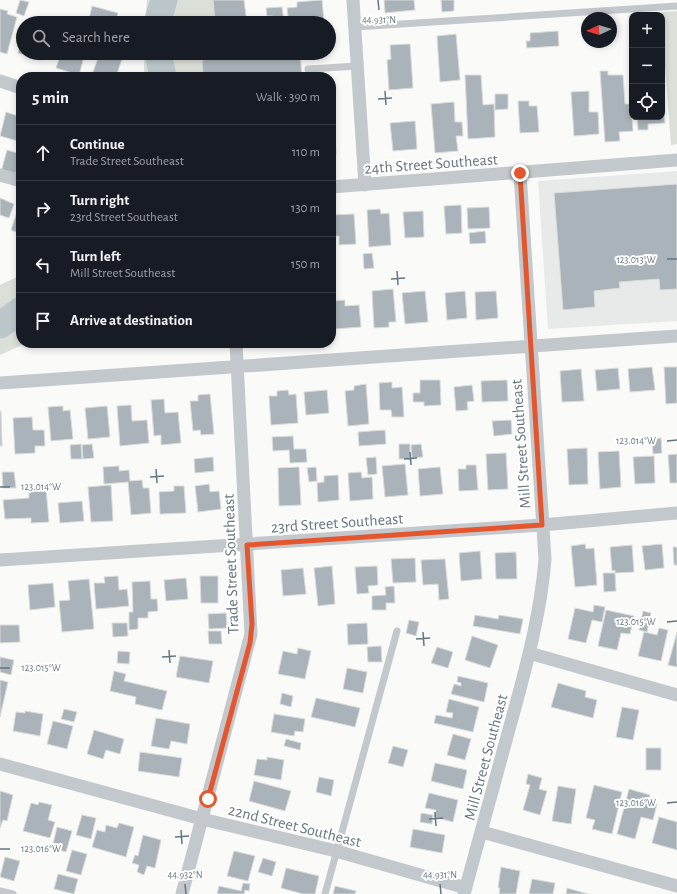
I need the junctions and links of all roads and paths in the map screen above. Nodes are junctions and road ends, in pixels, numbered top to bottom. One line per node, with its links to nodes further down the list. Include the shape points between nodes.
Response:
1 (353, 0): 3 (street)
2 (677, 6): 3 (lane)
3 (355, 27): 4 (street)
4 (358, 66): 5 (lane); 12 (street)
5 (308, 69)
6 (0, 81): 7 (street)
7 (16, 86)
8 (677, 160): 9 (street, 24th Street Southeast)
9 (520, 173): 12 (street, 24th Street Southeast); 15 (street, Mill Street Southeast)
10 (0, 174): 11 (street)
11 (16, 179)
12 (365, 185): 13 (street, 24th Street Southeast)
13 (336, 187)
14 (677, 336): 15 (street)
15 (531, 345): 17 (street); 20 (street, Mill Street Southeast)
16 (236, 348): 17 (street, Trade Street Southeast)
17 (238, 365): 18 (street); 21 (street, Trade Street Southeast)
18 (0, 383)
19 (677, 513): 20 (street, 23rd Street Southeast)
20 (542, 525): 21 (street, 23rd Street Southeast); 24 (street, Mill Street Southeast, via 545,559 542,593)
21 (247, 545): 22 (street, 23rd Street Southeast); 27 (street, Trade Street Southeast, via 252,624 250,643)
22 (0, 560)
23 (397, 632): 29 (lane)
24 (529, 653): 25 (street); 28 (street, Mill Street Southeast)
25 (677, 695)
26 (0, 764): 27 (street, 22nd Street Southeast)
27 (202, 819): 29 (street, 22nd Street Southeast); 34 (street, Trade Street Southeast)
28 (482, 832): 30 (street); 32 (street, Mill Street Southeast)
29 (336, 851): 32 (street, 22nd Street Southeast); 35 (lane)
30 (677, 886)
31 (0, 890): 33 (lane)
32 (465, 891)
33 (13, 894)
34 (182, 894)
35 (325, 894)

